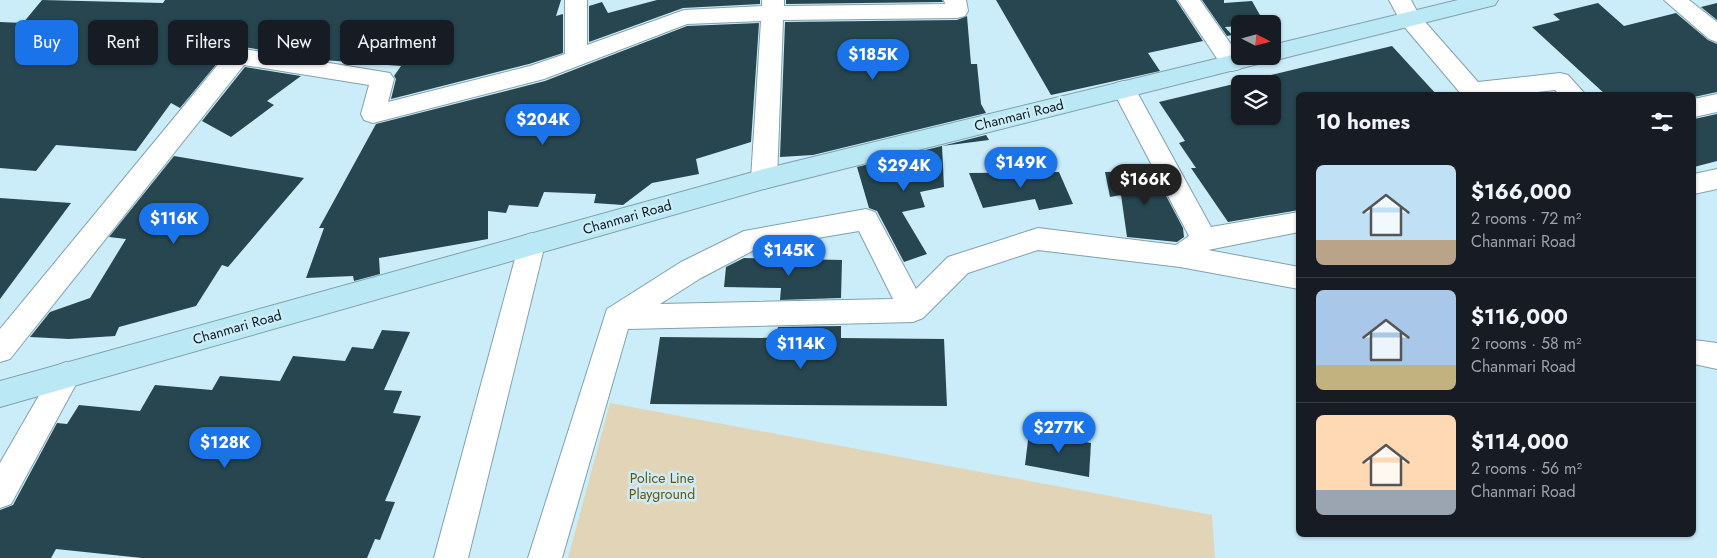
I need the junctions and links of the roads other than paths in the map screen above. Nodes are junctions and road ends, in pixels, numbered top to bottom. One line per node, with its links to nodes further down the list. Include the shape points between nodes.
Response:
1 (576, 0): 11 (street)
2 (955, 0): 7 (street, via 957,11)
3 (1189, 0): 12 (street)
4 (1487, 0): 8 (street)
5 (1675, 0): 9 (street)
6 (773, 6): 7 (street); 11 (street, via 684,16); 18 (street)
7 (878, 6)
8 (1405, 10): 10 (street); 15 (street, via 1472,91 1560,81)
9 (1717, 34)
10 (1281, 50)
11 (576, 58): 28 (street, via 536,73 373,114 382,79 238,56)
12 (1231, 62)
13 (1231, 63): 14 (street, Chanmari Road)
14 (1124, 89): 18 (street, Chanmari Road); 22 (street)
15 (1571, 92)
16 (1717, 103): 17 (street)
17 (1696, 108)
18 (764, 179): 23 (street, Chanmari Road)
19 (1717, 179): 20 (street)
20 (1696, 184)
21 (1296, 223): 22 (street)
22 (1204, 239): 24 (street)
23 (532, 244): 31 (street, Chanmari Road); 34 (street)
24 (1180, 256): 25 (street); 26 (street, via 1038,239 958,264)
25 (1296, 277)
26 (913, 310): 27 (street); 27 (street, via 866,219 753,238 691,270)
27 (617, 317): 35 (street)
28 (0, 350)
29 (1696, 352): 30 (street)
30 (1717, 356)
31 (66, 375): 32 (street, Chanmari Road); 33 (street)
32 (0, 394)
33 (0, 493)
34 (451, 558)
35 (545, 558)

